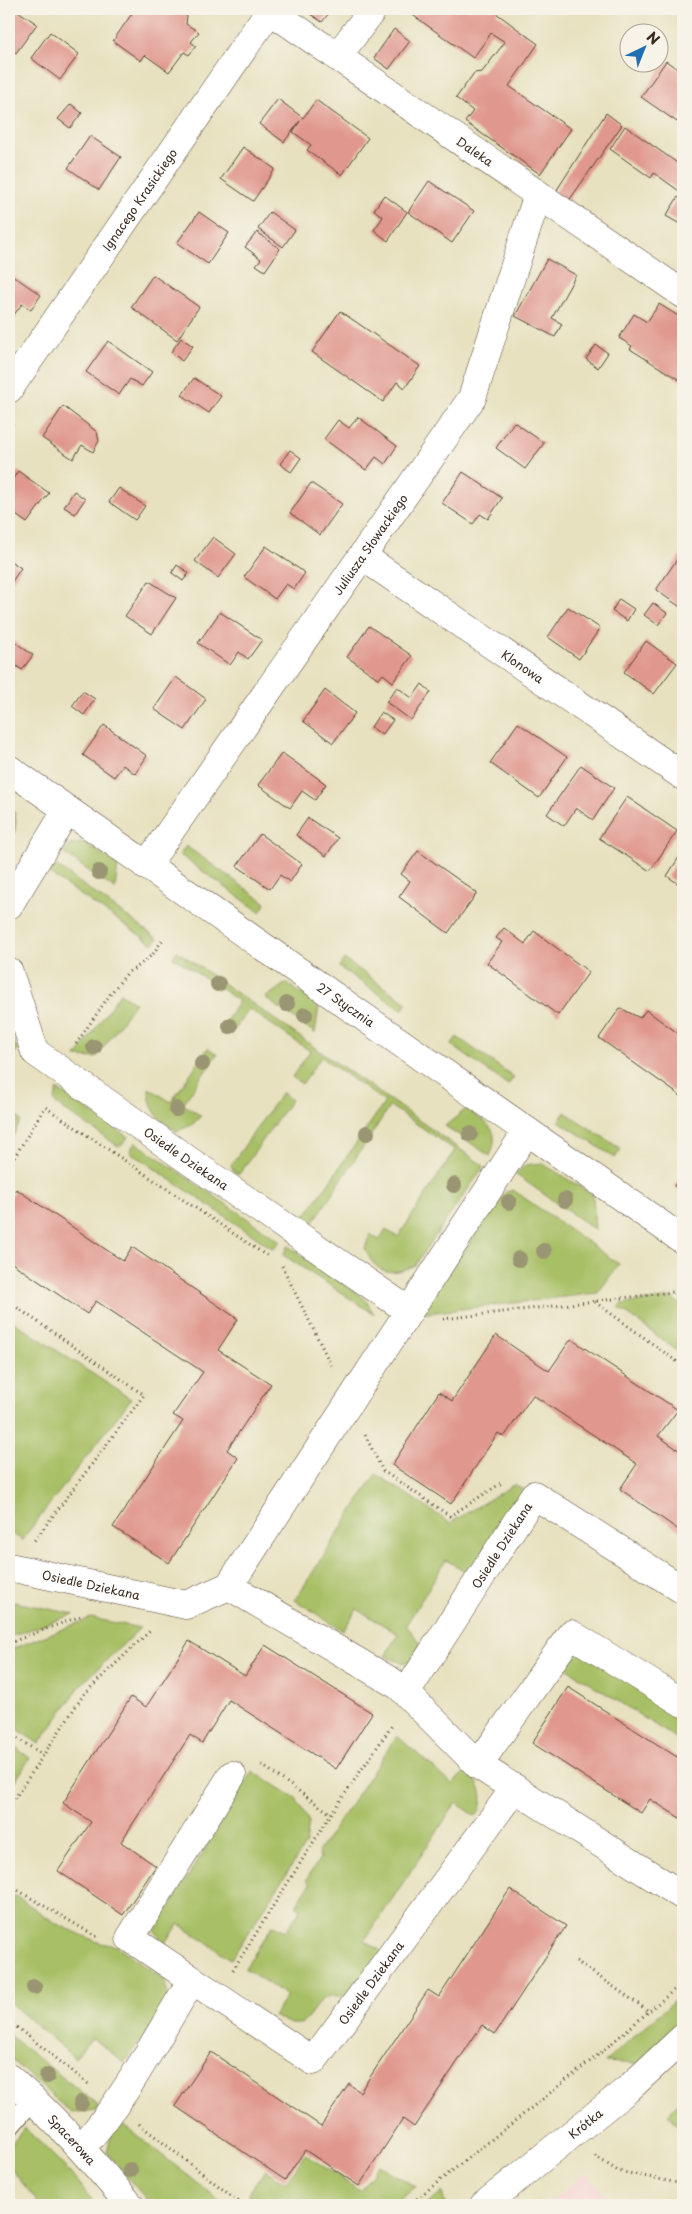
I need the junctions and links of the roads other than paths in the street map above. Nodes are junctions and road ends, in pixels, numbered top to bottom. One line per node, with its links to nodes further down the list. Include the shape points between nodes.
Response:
1 (269, 9): 3 (street, Daleka); 6 (street, Ignacego Krasickiego)
2 (373, 9): 3 (street)
3 (338, 57): 4 (street, Daleka)
4 (538, 194): 5 (street, Daleka); 7 (street, Juliusza Słowackiego, via 472,398)
5 (683, 294)
6 (9, 389)
7 (362, 556): 9 (street, Klonowa); 11 (street, Juliusza Słowackiego)
8 (9, 769): 10 (street, 27 Stycznia)
9 (683, 776)
10 (67, 810): 11 (street, 27 Stycznia); 12 (street)
11 (146, 866): 14 (street, 27 Stycznia)
12 (9, 905)
13 (9, 972): 16 (street, Osiedle Dziekana, via 36,1052)
14 (527, 1131): 15 (street, 27 Stycznia); 16 (street)
15 (683, 1240)
16 (404, 1318): 18 (street)
17 (11, 1568): 18 (street, Osiedle Dziekana, via 186,1605)
18 (228, 1586): 20 (street, via 399,1686)
19 (683, 1590): 20 (street, Osiedle Dziekana, via 534,1495)
20 (409, 1696): 22 (street)
21 (683, 1703): 22 (street, via 571,1634)
22 (478, 1765): 24 (street)
23 (232, 1775): 26 (street, Osiedle Dziekana, via 130,1938)
24 (515, 1788): 25 (street); 26 (street, Osiedle Dziekana, via 313,2061)
25 (683, 1896)
26 (192, 1980): 31 (street, via 118,2098)
27 (683, 2038): 33 (street, Krótka, via 628,2089)
28 (9, 2078): 29 (street, Spacerowa)
29 (33, 2099): 30 (lane); 31 (street, Spacerowa)
30 (9, 2127)
31 (81, 2148): 32 (street, Spacerowa)
32 (130, 2205)
33 (484, 2205)

